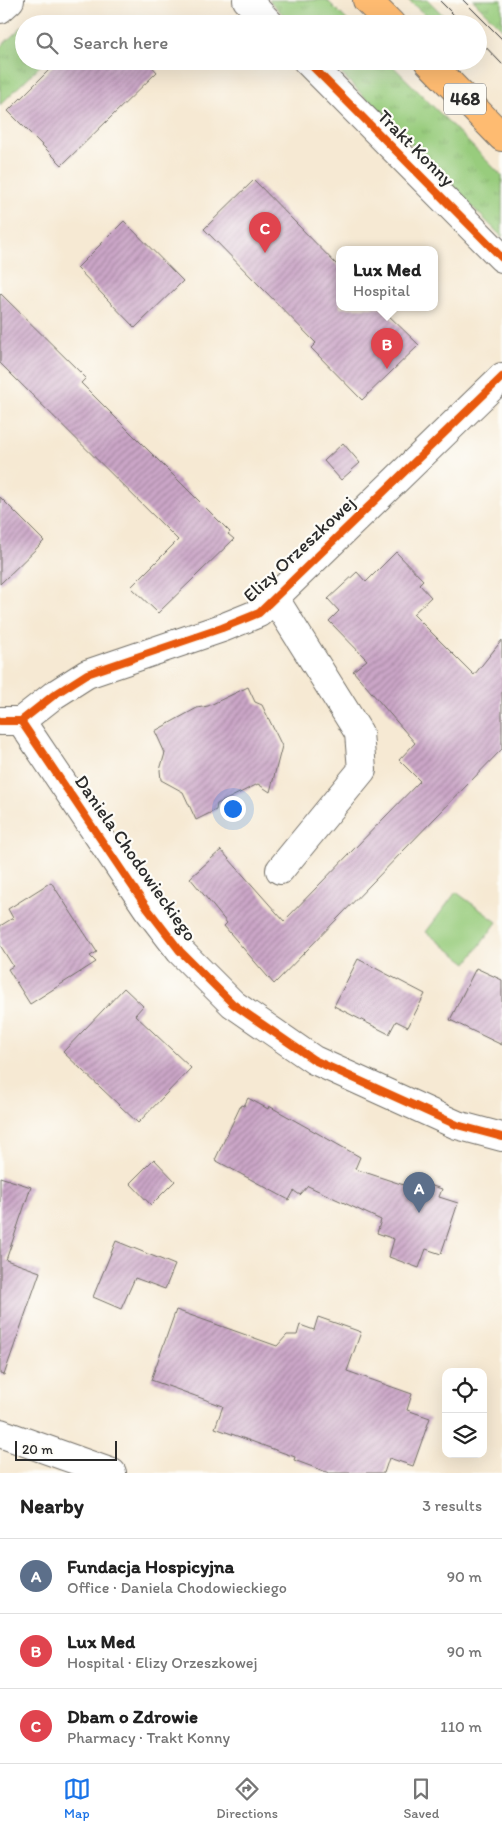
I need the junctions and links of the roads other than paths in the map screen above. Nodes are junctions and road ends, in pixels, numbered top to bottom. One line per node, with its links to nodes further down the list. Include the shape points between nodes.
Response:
1 (10, 0): 4 (street)
2 (247, 0): 5 (street)
3 (367, 0): 6 (main road)
4 (0, 9)
5 (261, 15)
6 (382, 15)
7 (316, 70): 10 (street, Trakt Konny)
8 (437, 70): 9 (main road, 468)
9 (502, 137)
10 (502, 258)
11 (502, 376): 12 (street, Elizy Orzeszkowej)
12 (274, 599): 13 (street, Elizy Orzeszkowej, via 259,613 222,628 87,674); 14 (street, via 359,734 362,770)
13 (10, 721): 15 (street, Daniela Chodowieckiego, via 180,951 233,1004 314,1060 457,1125)
14 (280, 870)
15 (502, 1137)
16 (0, 1433): 17 (street)
17 (63, 1465): 18 (street)
18 (112, 1473)

